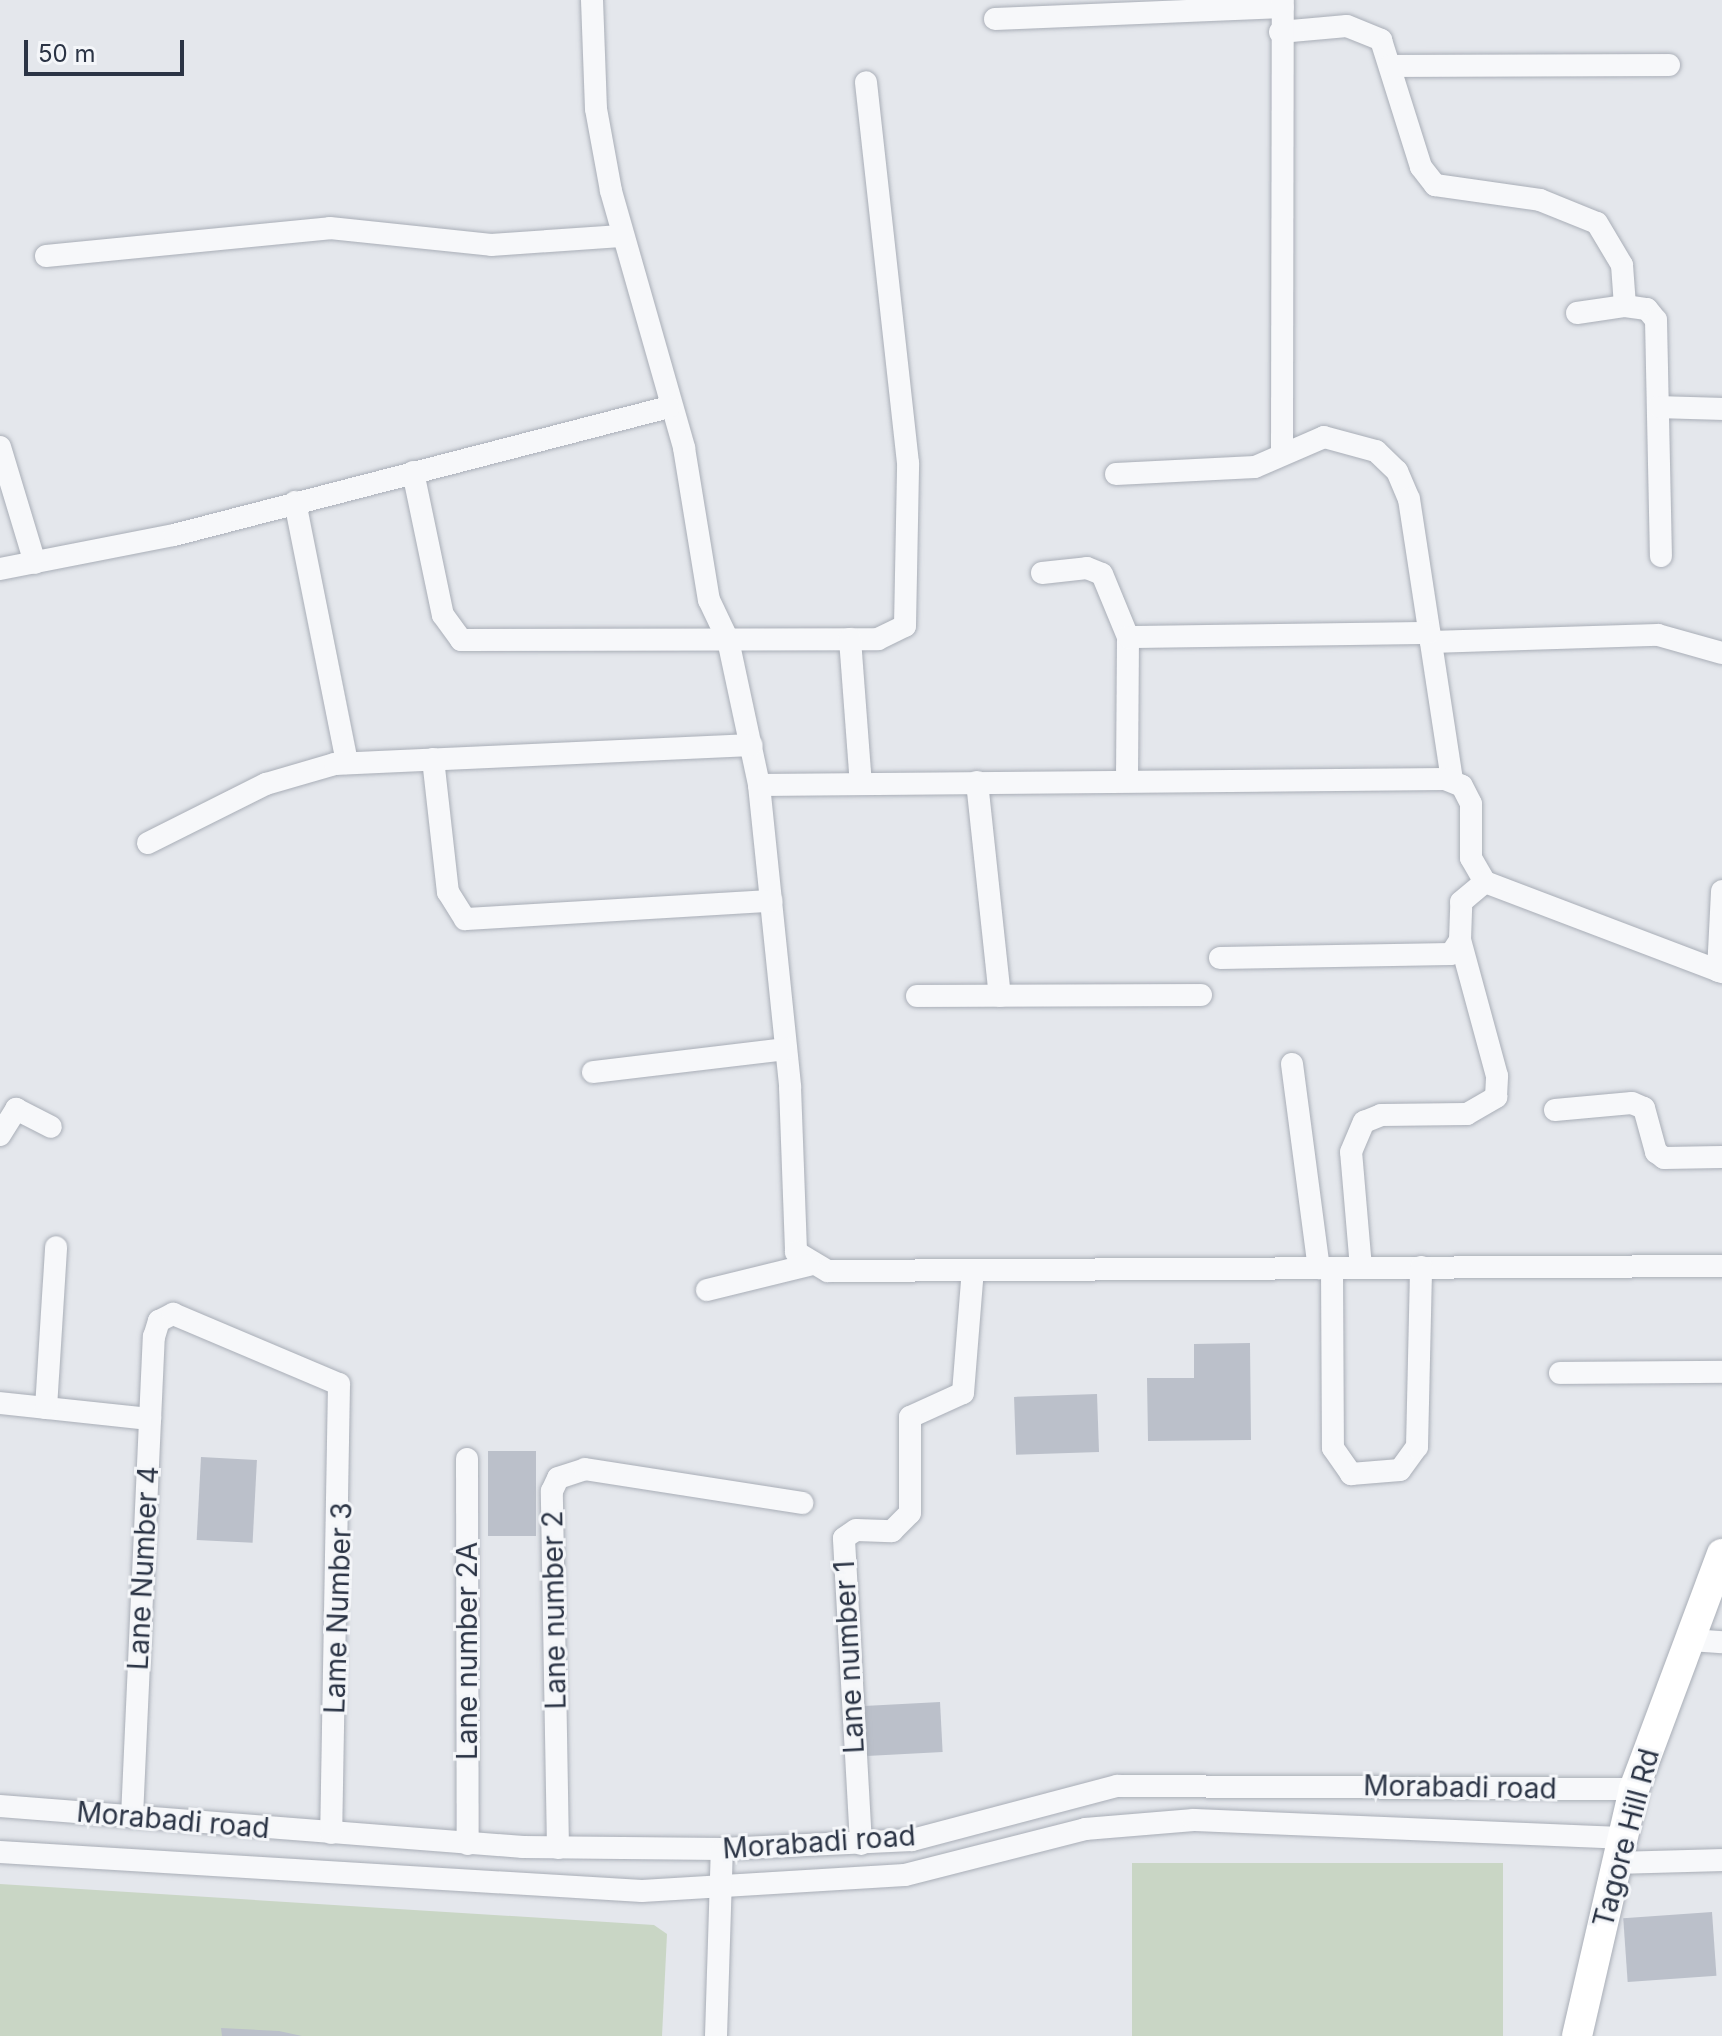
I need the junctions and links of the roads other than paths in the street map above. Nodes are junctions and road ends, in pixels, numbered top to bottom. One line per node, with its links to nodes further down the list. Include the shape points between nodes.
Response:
1 (592, 0): 8 (street, via 596,109)
2 (1283, 3): 3 (street); 4 (street)
3 (995, 19)
4 (1280, 32): 6 (street, via 1367,29 1381,40); 16 (street)
5 (1669, 65): 6 (street)
6 (1390, 66): 10 (street, via 1421,167 1435,185 1540,200 1597,223 1615,246)
7 (866, 82): 26 (street, via 908,463 909,613 894,635)
8 (621, 236): 9 (street, via 491,245 330,228); 12 (street)
9 (46, 256)
10 (1625, 306): 11 (street); 13 (street, via 1647,309 1656,320)
11 (1577, 313)
12 (669, 407): 17 (street); 27 (street, via 684,448 709,600)
13 (1659, 407): 14 (street); 20 (street)
14 (1722, 409)
15 (0, 447): 21 (street)
16 (1282, 452): 18 (street, via 1236,470); 25 (street, via 1324,437 1348,440 1376,451 1397,471 1409,499)
17 (413, 472): 19 (street); 27 (street, via 443,615 461,640)
18 (1116, 474)
19 (295, 502): 21 (street); 31 (street)
20 (1661, 556)
21 (35, 563): 22 (street)
22 (0, 569)
23 (1042, 573): 24 (street, via 1087,568 1102,574)
24 (1128, 637): 25 (street); 32 (street)
25 (1430, 637): 28 (street, via 1658,635); 33 (street)
26 (850, 639): 27 (street); 35 (street)
27 (728, 640): 29 (street)
28 (1722, 653)
29 (752, 745): 30 (street); 36 (street)
30 (433, 759): 31 (street); 40 (street, via 448,892 465,919)
31 (347, 763): 37 (street, via 291,774)
32 (1127, 780): 33 (street); 34 (street)
33 (1452, 781): 38 (street, via 1471,804 1471,858)
34 (977, 782): 35 (street); 46 (street)
35 (861, 784): 36 (street)
36 (759, 785): 40 (street)
37 (148, 843)
38 (1485, 882): 41 (street, via 1461,902); 43 (street)
39 (1722, 891): 43 (street)
40 (771, 901): 47 (street)
41 (1460, 940): 42 (street, via 1451,954 1436,957); 59 (street, via 1497,1076 1496,1097 1467,1114 1381,1115 1364,1122 1351,1152)
42 (1220, 958)
43 (1720, 971)
44 (1201, 995): 46 (street)
45 (917, 996): 46 (street)
46 (1000, 996)
47 (786, 1049): 49 (street); 55 (street, via 792,1233)
48 (1292, 1064): 58 (street)
49 (593, 1072)
50 (1555, 1110): 53 (street, via 1632,1103 1644,1108 1656,1152 1664,1158)
51 (51, 1127): 52 (street, via 16,1109)
52 (0, 1135)
53 (1722, 1157)
54 (56, 1247): 66 (street)
55 (809, 1265): 60 (street, via 828,1271); 61 (street)
56 (1722, 1266): 57 (street)
57 (1421, 1267): 58 (street, via 1417,1447 1400,1470 1351,1474 1341,1470 1333,1448); 59 (street)
58 (1326, 1268): 59 (street); 60 (street)
59 (1361, 1268)
60 (973, 1270): 78 (street, Lane number 1, via 963,1393 910,1417 910,1513 892,1531 856,1530 844,1538)
61 (707, 1290)
62 (1722, 1372): 63 (street)
63 (1560, 1373)
64 (339, 1384): 67 (street, Lane Number 4, via 192,1318 159,1321); 76 (street, Lame Number 3)
65 (0, 1403): 66 (street)
66 (46, 1408): 67 (street)
67 (150, 1419): 75 (street, Lane Number 4)
68 (467, 1459): 77 (street, Lane number 2A)
69 (802, 1503): 79 (street, Lane number 2, via 585,1469 558,1478 552,1491)
70 (1722, 1554): 71 (main road, Tagore Hill Rd)
71 (1691, 1640): 72 (street); 73 (main road, Tagore Hill Rd)
72 (1722, 1642)
73 (1634, 1789): 78 (street, Morabadi road, via 1117,1786 912,1840); 81 (main road, Tagore Hill Rd)
74 (0, 1806): 75 (street, Morabadi road)
75 (132, 1817): 76 (street, Morabadi road)
76 (331, 1833): 77 (street, Morabadi road)
77 (468, 1844): 79 (street, Morabadi road)
78 (861, 1844): 80 (street, Morabadi road)
79 (558, 1848): 80 (street, Morabadi road)
80 (722, 1849): 84 (street)
81 (1620, 1850): 83 (street, Morabadi road); 84 (street, Morabadi road, via 1194,1820 1085,1829 905,1875); 86 (main road, Tagore Hill Rd)
82 (0, 1852): 84 (street, Morabadi road, via 571,1890)
83 (1722, 1860)
84 (720, 1887): 85 (street)
85 (716, 2036)
86 (1577, 2036)

